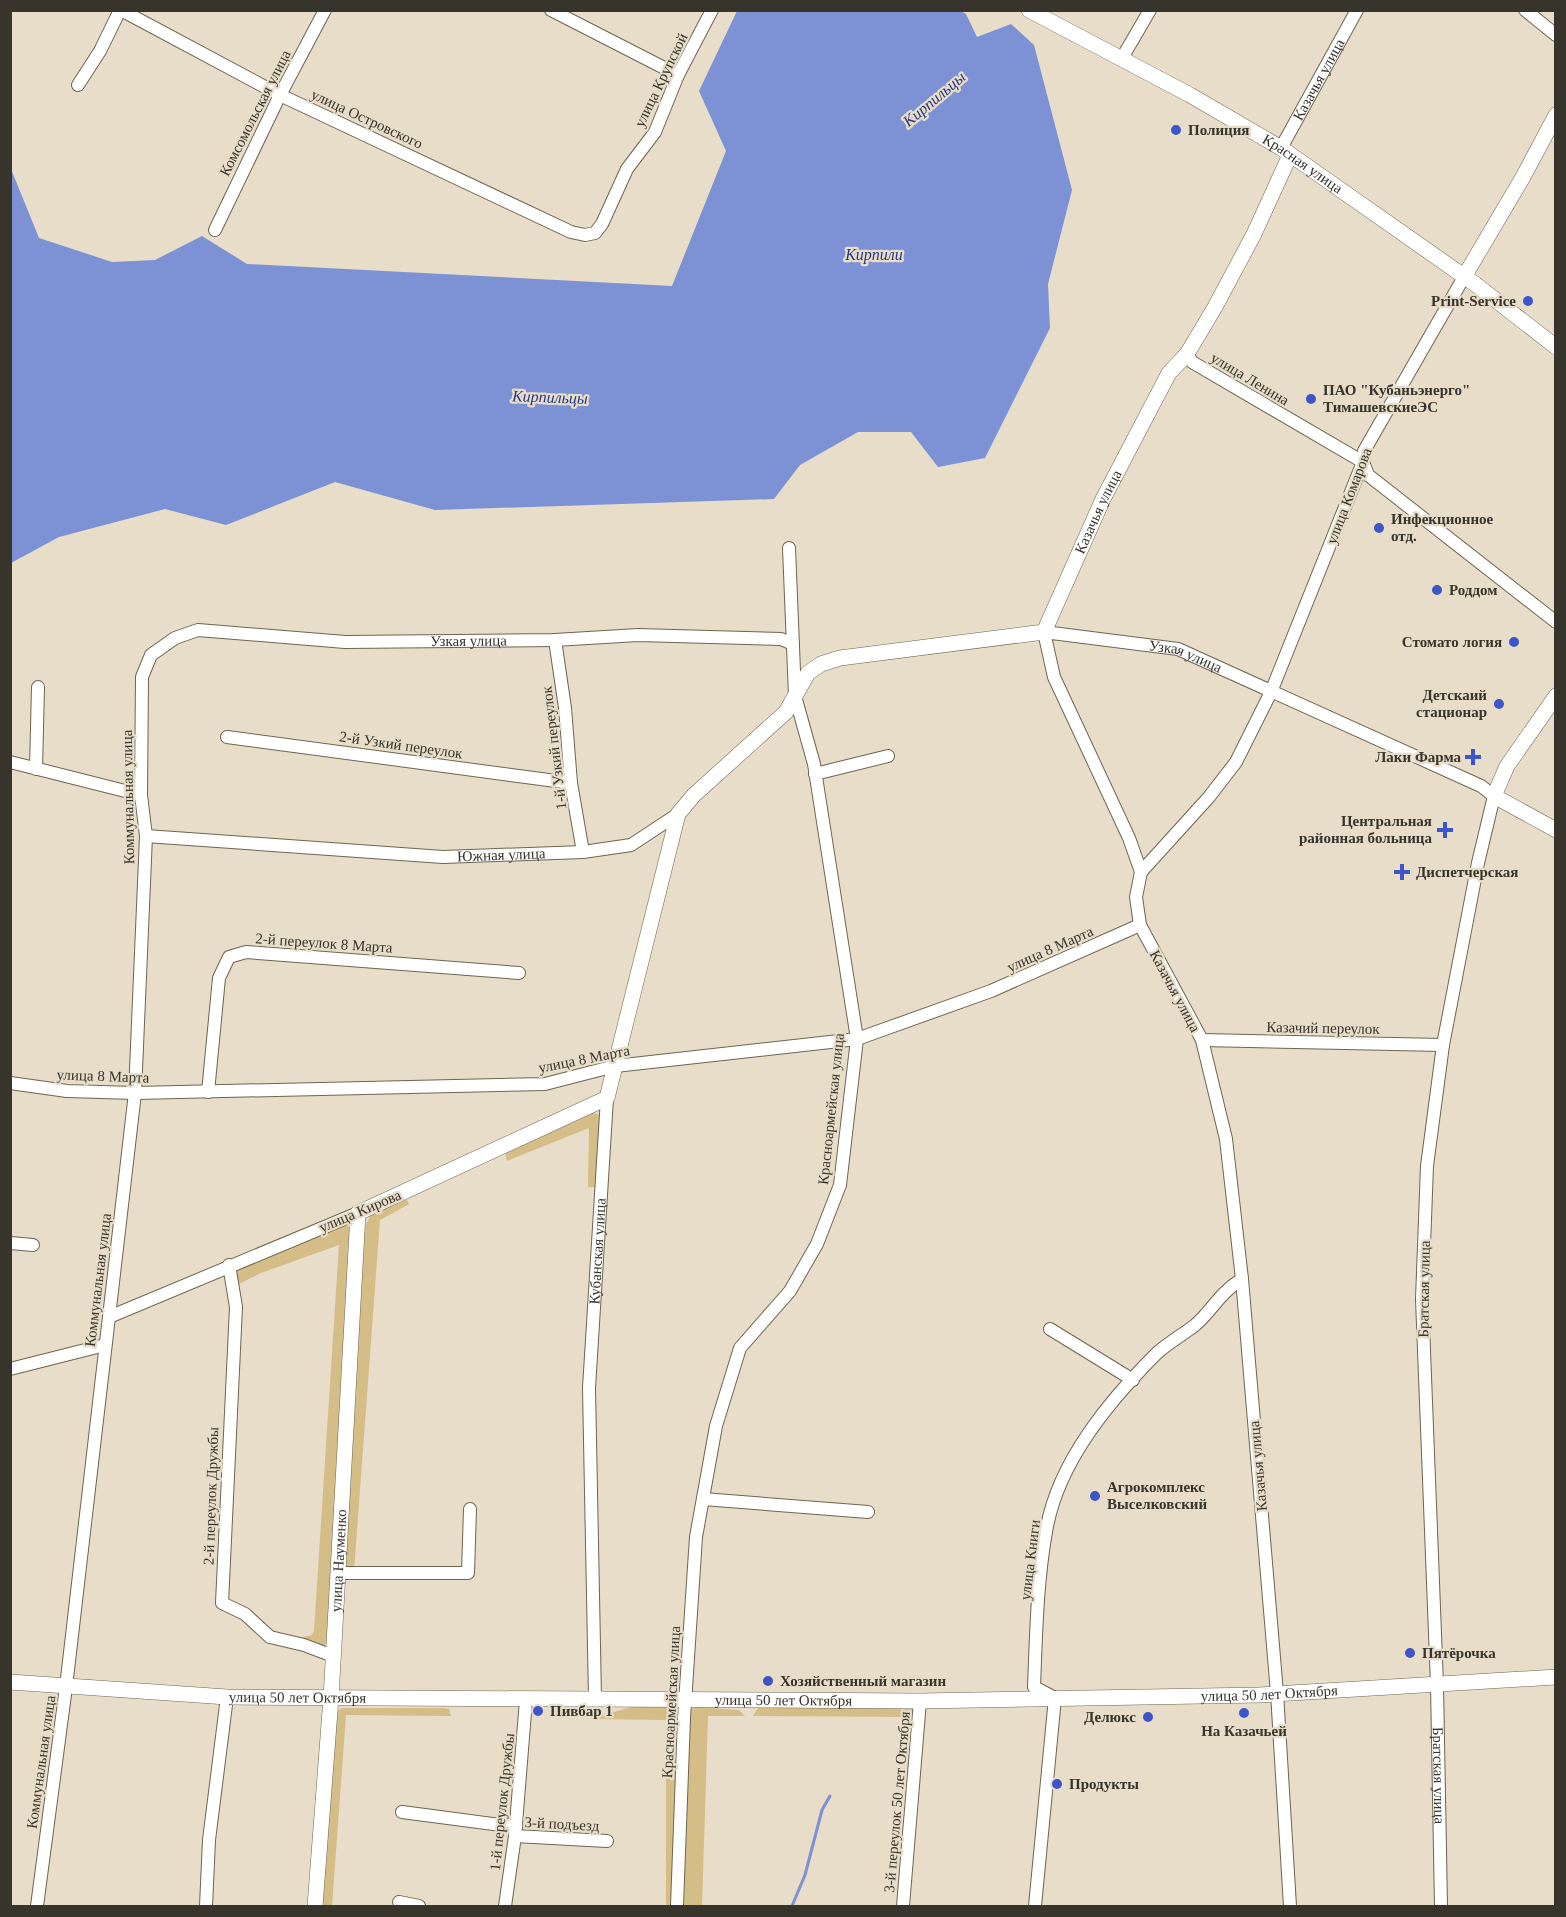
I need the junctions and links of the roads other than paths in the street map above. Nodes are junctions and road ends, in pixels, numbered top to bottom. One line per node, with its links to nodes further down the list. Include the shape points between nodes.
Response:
1 (121, 10): 12 (street); 13 (street, улица Островского)
2 (325, 10): 13 (street, Комсомольская улица)
3 (552, 10): 11 (street)
4 (712, 10): 11 (street, улица Крупской)
5 (1029, 10): 10 (main road, Красная улица)
6 (1150, 10): 10 (street)
7 (1357, 10): 15 (street, Казачья улица)
8 (1525, 10): 9 (street)
9 (1556, 35)
10 (1122, 58): 15 (main road, Красная улица)
11 (678, 75): 16 (street, улица Крупской, via 655,132 627,169)
12 (78, 85)
13 (280, 94): 16 (street, улица Островского, via 571,232 595,233); 17 (street, Комсомольская улица)
14 (1556, 115): 18 (main road, улица Комарова)
15 (1286, 152): 18 (main road, Красная улица); 20 (main road, Казачья улица, via 1254,234)
16 (602, 224)
17 (215, 230)
18 (1464, 277): 19 (main road, Красная улица); 21 (street, улица Комарова, via 1368,445)
19 (1556, 347)
20 (1187, 354): 21 (street, улица Ленина, via 1192,362); 24 (main road, Казачья улица, via 1169,373 1103,499)
21 (1363, 462): 23 (street, улица Ленина, via 1368,475); 29 (street, улица Комарова)
22 (789, 548): 26 (street, Красноармейская улица)
23 (1556, 622)
24 (1044, 632): 29 (street, Узкая улица, via 1178,649); 30 (main road, Узкая улица, via 840,658 814,668); 44 (street, Казачья улица, via 1054,677)
25 (555, 640): 26 (street, Узкая улица, via 638,635 781,639); 27 (street, Узкая улица, via 345,642 198,630 175,638); 37 (street, 1-й Узкий переулок, via 566,708)
26 (793, 644): 30 (street, Красноармейская улица)
27 (151, 655): 38 (street, Коммунальная улица, via 142,677)
28 (38, 687): 35 (street)
29 (1271, 692): 39 (street, Узкая улица, via 1481,786); 44 (street, улица Комарова, via 1236,762)
30 (795, 696): 36 (street, Красноармейская улица); 40 (main road, Южная улица, via 786,712)
31 (1556, 696): 39 (main road, Братская улица, via 1507,766)
32 (227, 737): 37 (street, 2-й Узкий переулок)
33 (888, 756): 36 (street)
34 (10, 762): 35 (street)
35 (36, 769): 38 (street)
36 (815, 774): 47 (street, Красноармейская улица)
37 (571, 783): 43 (street, 1-й Узкий переулок)
38 (141, 795): 42 (street, Коммунальная улица)
39 (1494, 796): 41 (main road, Узкая улица); 49 (street, Братская улица)
40 (678, 814): 43 (street, Южная улица, via 631,845); 50 (main road, Кубанская улица)
41 (1556, 830)
42 (146, 836): 43 (street, Южная улица, via 443,857); 53 (street, Коммунальная улица)
43 (583, 852)
44 (1141, 872): 45 (street, Казачья улица, via 1136,897)
45 (1140, 925): 47 (street, улица 8 Марта, via 991,991); 48 (street, Казачья улица)
46 (519, 973): 52 (street, 2-й переулок 8 Марта, via 246,952 229,957 219,978)
47 (857, 1039): 50 (street, улица 8 Марта); 65 (street, Красноармейская улица, via 840,1185 817,1245 790,1291 740,1348 716,1426)
48 (1202, 1040): 49 (street, Казачий переулок); 59 (street, Казачья улица, via 1226,1139)
49 (1443, 1045): 72 (street, Братская улица, via 1427,1166 1422,1299)
50 (615, 1066): 52 (street, улица 8 Марта, via 545,1084); 54 (main road, Кубанская улица)
51 (10, 1083): 53 (street, улица 8 Марта, via 67,1091)
52 (208, 1092): 53 (street, улица 8 Марта)
53 (135, 1093): 60 (street, Коммунальная улица)
54 (607, 1098): 55 (main road, улица Кирова); 77 (street, Кубанская улица, via 589,1388)
55 (358, 1212): 58 (street, улица Кирова); 68 (main road, улица Науменко)
56 (10, 1243): 57 (street)
57 (33, 1245)
58 (229, 1265): 60 (street, улица Кирова); 69 (street, 2-й переулок Дружбы, via 236,1307 222,1603 245,1614 270,1637)
59 (1242, 1279): 64 (street, улица Книги, via 1225,1290 1196,1324 1158,1352); 74 (street, Казачья улица)
60 (109, 1317): 62 (street, Коммунальная улица)
61 (1050, 1329): 64 (street)
62 (105, 1345): 63 (street); 73 (street, Коммунальная улица)
63 (10, 1369)
64 (1133, 1380): 78 (street, улица Книги, via 1098,1419 1064,1477 1046,1531 1034,1687)
65 (703, 1499): 67 (street); 80 (street, Красноармейская улица, via 696,1537)
66 (470, 1509): 68 (street, via 468,1573)
67 (868, 1512)
68 (337, 1573): 69 (main road, улица Науменко)
69 (333, 1656): 76 (main road, улица Науменко)
70 (1556, 1677): 72 (main road, улица 50 лет Октября)
71 (10, 1682): 73 (main road, улица 50 лет Октября)
72 (1437, 1685): 74 (main road, улица 50 лет Октября); 95 (street, Братская улица)
73 (66, 1687): 75 (main road, улица 50 лет Октября); 86 (street, Коммунальная улица)
74 (1277, 1693): 78 (main road, улица 50 лет Октября); 94 (street, Казачья улица)
75 (227, 1696): 76 (main road, улица 50 лет Октября); 87 (street)
76 (331, 1698): 79 (main road, улица 50 лет Октября); 88 (main road, улица Науменко)
77 (596, 1698): 79 (main road, улица 50 лет Октября); 80 (main road, улица 50 лет Октября)
78 (1055, 1698): 81 (main road, улица 50 лет Октября); 93 (street)
79 (526, 1700): 83 (street, 1-й переулок Дружбы)
80 (685, 1700): 81 (main road, улица 50 лет Октября); 91 (street, Красноармейская улица)
81 (920, 1701): 92 (street, 3-й переулок 50 лет Октября)
82 (402, 1812): 83 (street, 3-й подъезд)
83 (516, 1832): 84 (street, 3-й подъезд); 90 (street, 1-й переулок Дружбы)
84 (607, 1841)
85 (399, 1902): 89 (street)
86 (37, 1906)
87 (206, 1906)
88 (315, 1906)
89 (419, 1906)
90 (505, 1906)
91 (677, 1906)
92 (903, 1906)
93 (1035, 1906)
94 (1290, 1906)
95 (1441, 1906)

